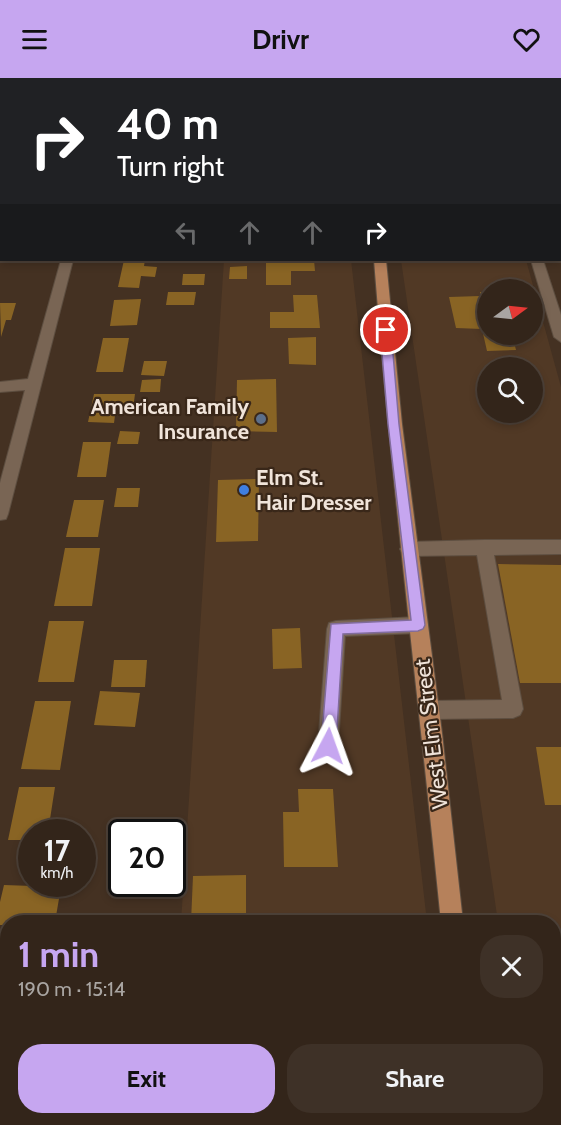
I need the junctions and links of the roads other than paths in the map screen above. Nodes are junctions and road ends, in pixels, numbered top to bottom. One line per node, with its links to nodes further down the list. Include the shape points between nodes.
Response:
1 (67, 261): 5 (street)
2 (380, 261): 10 (main road, West Elm Street)
3 (537, 261): 4 (street)
4 (561, 337)
5 (34, 384): 6 (street); 7 (street)
6 (0, 387)
7 (0, 514)
8 (561, 546): 9 (street)
9 (478, 547): 10 (street); 12 (street, via 513,709)
10 (409, 549): 11 (main road, West Elm Street)
11 (418, 625): 12 (main road, West Elm Street); 13 (street, via 336,629)
12 (429, 711): 14 (main road, West Elm Street)
13 (328, 746)
14 (451, 915)

